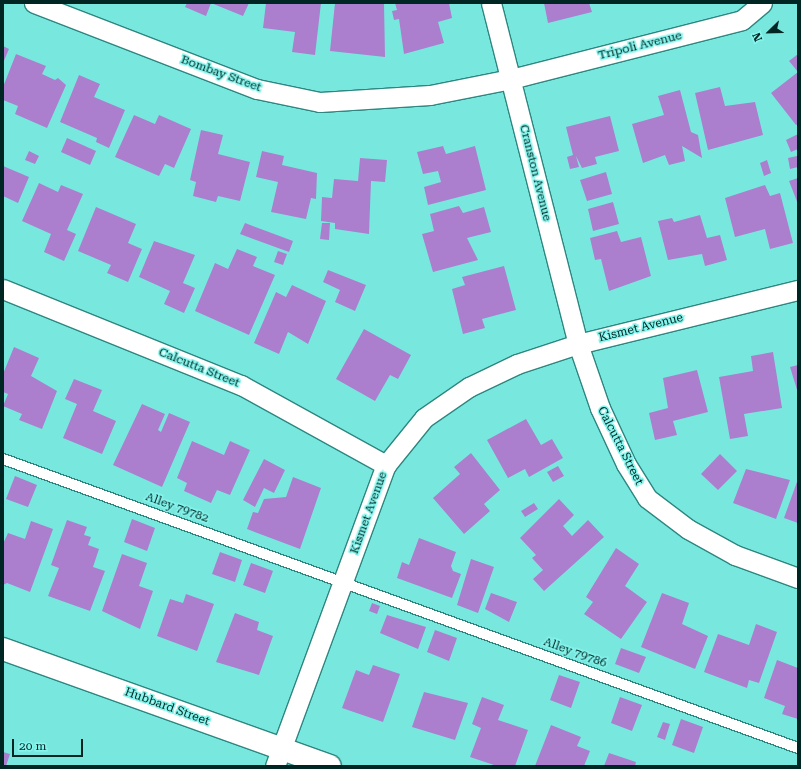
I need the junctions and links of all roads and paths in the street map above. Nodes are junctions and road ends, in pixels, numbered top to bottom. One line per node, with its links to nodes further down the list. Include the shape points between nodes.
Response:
1 (34, 3): 4 (street, Bombay Street, via 257,89 320,102 430,95)
2 (491, 3): 4 (street, Cranston Avenue)
3 (762, 3): 4 (street, Tripoli Avenue, via 742,20)
4 (511, 79): 7 (street, Cranston Avenue)
5 (3, 289): 9 (street, Calcutta Street, via 241,385)
6 (798, 290): 7 (street, Kismet Avenue)
7 (578, 344): 9 (street, Kismet Avenue, via 517,364 469,387 424,418); 10 (street, Calcutta Street, via 600,408 647,498 688,529 735,555)
8 (3, 459): 11 (lane, Alley 79782)
9 (386, 465): 11 (street, Kismet Avenue)
10 (798, 578)
11 (343, 582): 13 (lane, Alley 79786); 14 (street, Kismet Avenue)
12 (3, 649): 14 (main road, Hubbard Street)
13 (798, 748)
14 (278, 757): 15 (main road, Hubbard Street)
15 (330, 766)

